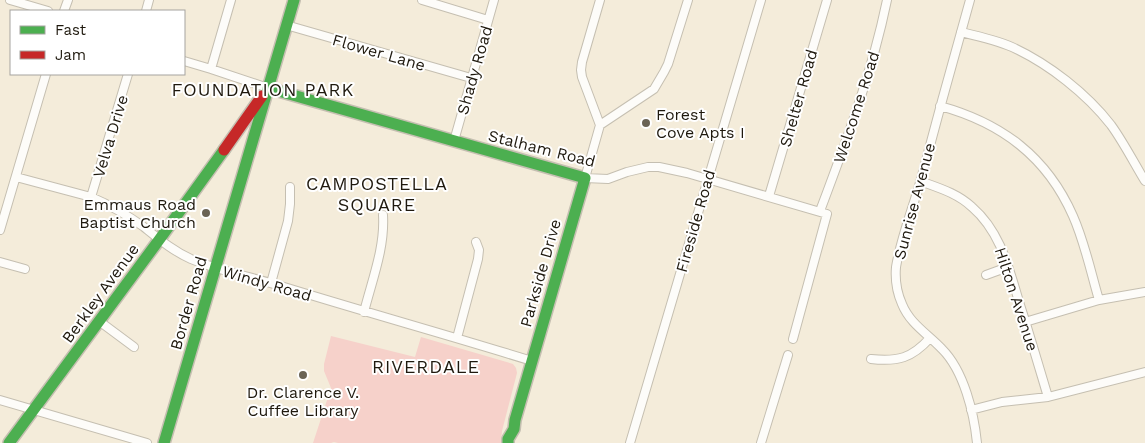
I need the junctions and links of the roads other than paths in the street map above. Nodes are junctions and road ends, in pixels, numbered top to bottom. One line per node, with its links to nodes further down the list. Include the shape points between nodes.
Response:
1 (10, 0): 12 (street)
2 (231, 0): 17 (street)
3 (294, 0): 14 (street, Border Road)
4 (422, 0): 13 (street)
5 (494, 0): 13 (street, Shady Road)
6 (600, 0): 23 (street, via 581,70)
7 (688, 0): 23 (street, via 668,64 654,89)
8 (761, 0): 29 (street, Fireside Road)
9 (826, 0): 33 (street, Shelter Road)
10 (887, 0): 35 (street, Welcome Road, via 862,96)
11 (970, 0): 15 (street, Sunrise Avenue)
12 (45, 10)
13 (488, 20): 20 (street, Shady Road)
14 (286, 25): 20 (street, Flower Lane); 21 (street, Border Road)
15 (961, 32): 22 (street, Sunrise Avenue); 31 (street, via 1012,47 1075,88 1112,126)
16 (185, 61): 17 (street, Stalham Road)
17 (211, 69): 21 (street, Stalham Road)
18 (46, 75): 27 (street)
19 (128, 75): 34 (street, Velva Drive)
20 (471, 78): 26 (street, Shady Road)
21 (268, 88): 24 (street, Berkley Avenue); 25 (street, Border Road); 26 (street, Stalham Road)
22 (940, 106): 30 (street, Sunrise Avenue); 47 (street, via 968,115 1005,134 1045,170 1073,216)
23 (600, 125): 28 (street, Parkside Drive)
24 (239, 128): 25 (street, via 249,131); 38 (street, Berkley Avenue)
25 (254, 137): 42 (street, Border Road)
26 (454, 141): 28 (street, Stalham Road)
27 (16, 177): 34 (street, Windy Road); 37 (street)
28 (585, 178): 29 (street, Stalham Road, via 608,179 648,167 659,167); 57 (street, Parkside Drive)
29 (708, 179): 33 (street, Stalham Road); 69 (street, Fireside Road)
30 (920, 181): 41 (street, Hilton Avenue, via 959,197 981,216 996,236); 52 (street, Sunrise Avenue, via 899,252 896,282 907,313)
31 (1145, 182)
32 (290, 187): 45 (street, via 288,221)
33 (769, 196): 35 (street, Stalham Road)
34 (91, 197): 38 (street, Windy Road, via 122,212)
35 (820, 212): 53 (street, via 828,214)
36 (383, 215): 48 (street, via 383,241)
37 (0, 230)
38 (159, 240): 42 (street, Windy Road, via 183,255); 49 (street, Berkley Avenue)
39 (476, 242): 51 (street, via 478,259)
40 (0, 262): 43 (street)
41 (1008, 267): 44 (street); 50 (street, Hilton Avenue)
42 (215, 268): 45 (street, Windy Road); 66 (street, Border Road)
43 (25, 269)
44 (986, 275)
45 (271, 283): 48 (street, Windy Road)
46 (1144, 292): 47 (street)
47 (1099, 300): 50 (street)
48 (364, 312): 51 (street, Windy Road)
49 (99, 321): 54 (street); 61 (street, Berkley Avenue)
50 (1026, 322): 59 (street, Hilton Avenue)
51 (457, 338): 57 (street, Windy Road)
52 (930, 338): 56 (street, via 920,349 897,360); 62 (street, Sunrise Avenue, via 953,362)
53 (793, 339)
54 (134, 346)
55 (788, 356): 70 (street)
56 (871, 359)
57 (532, 361): 63 (street, Parkside Drive)
58 (1145, 372): 59 (street)
59 (1048, 397): 62 (street, via 1002,402)
60 (0, 400): 61 (street)
61 (34, 410): 64 (street, Berkley Avenue); 65 (street)
62 (971, 410): 71 (street, Sunrise Avenue)
63 (514, 429): 67 (street, Parkside Drive); 68 (street, Parkside Drive)
64 (9, 443)
65 (147, 443)
66 (164, 443)
67 (508, 443)
68 (516, 443)
69 (630, 443)
70 (761, 443)
71 (977, 443)

